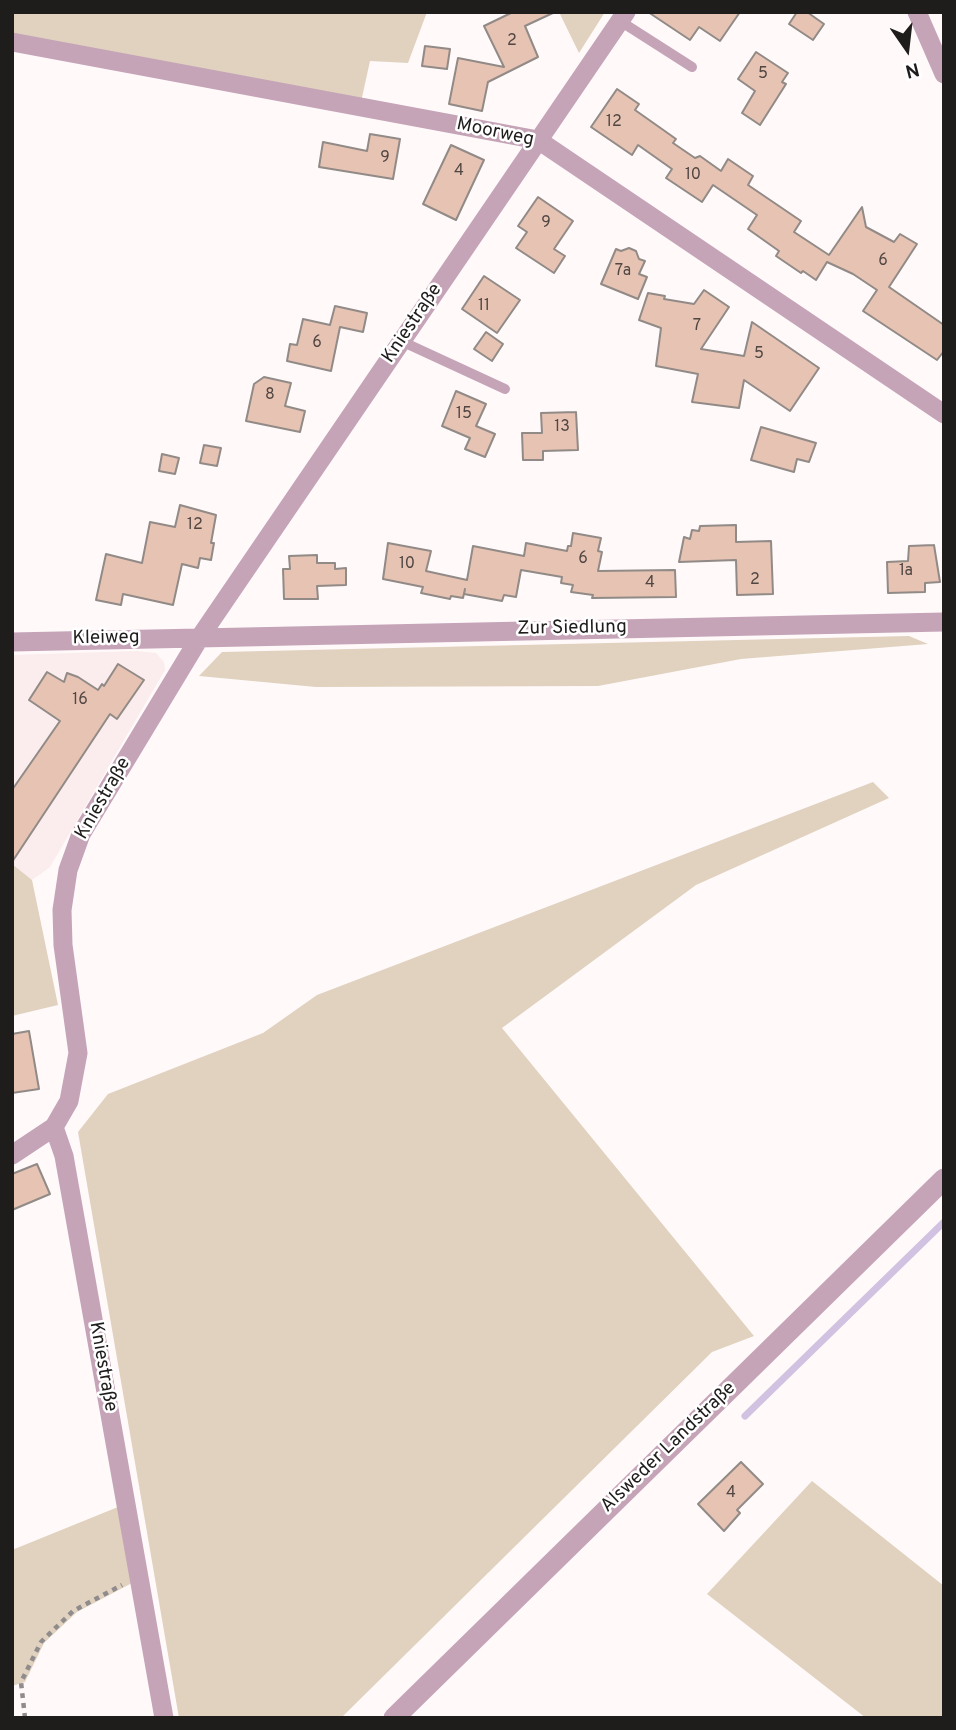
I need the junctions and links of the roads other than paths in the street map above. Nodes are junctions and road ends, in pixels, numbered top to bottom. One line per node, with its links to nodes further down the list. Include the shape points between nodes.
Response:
1 (917, 12): 5 (street)
2 (623, 17): 4 (lane); 6 (street, Kniestraße)
3 (12, 42): 6 (street, Moorweg)
4 (692, 67)
5 (944, 74)
6 (538, 140): 7 (street, Kniestraße); 9 (street, Moorweg)
7 (401, 341): 8 (lane); 11 (street, Kniestraße)
8 (505, 389)
9 (944, 414)
10 (944, 622): 11 (street, Zur Siedlung)
11 (200, 637): 12 (street, Kleiweg); 13 (street, Kniestraße, via 81,834 68,870 63,945 78,1053 69,1101)
12 (12, 642)
13 (54, 1127): 14 (street); 16 (street, Kniestraße, via 64,1156)
14 (12, 1154)
15 (944, 1179): 17 (street, Alsweder Landstraße)
16 (164, 1718)
17 (394, 1718)

